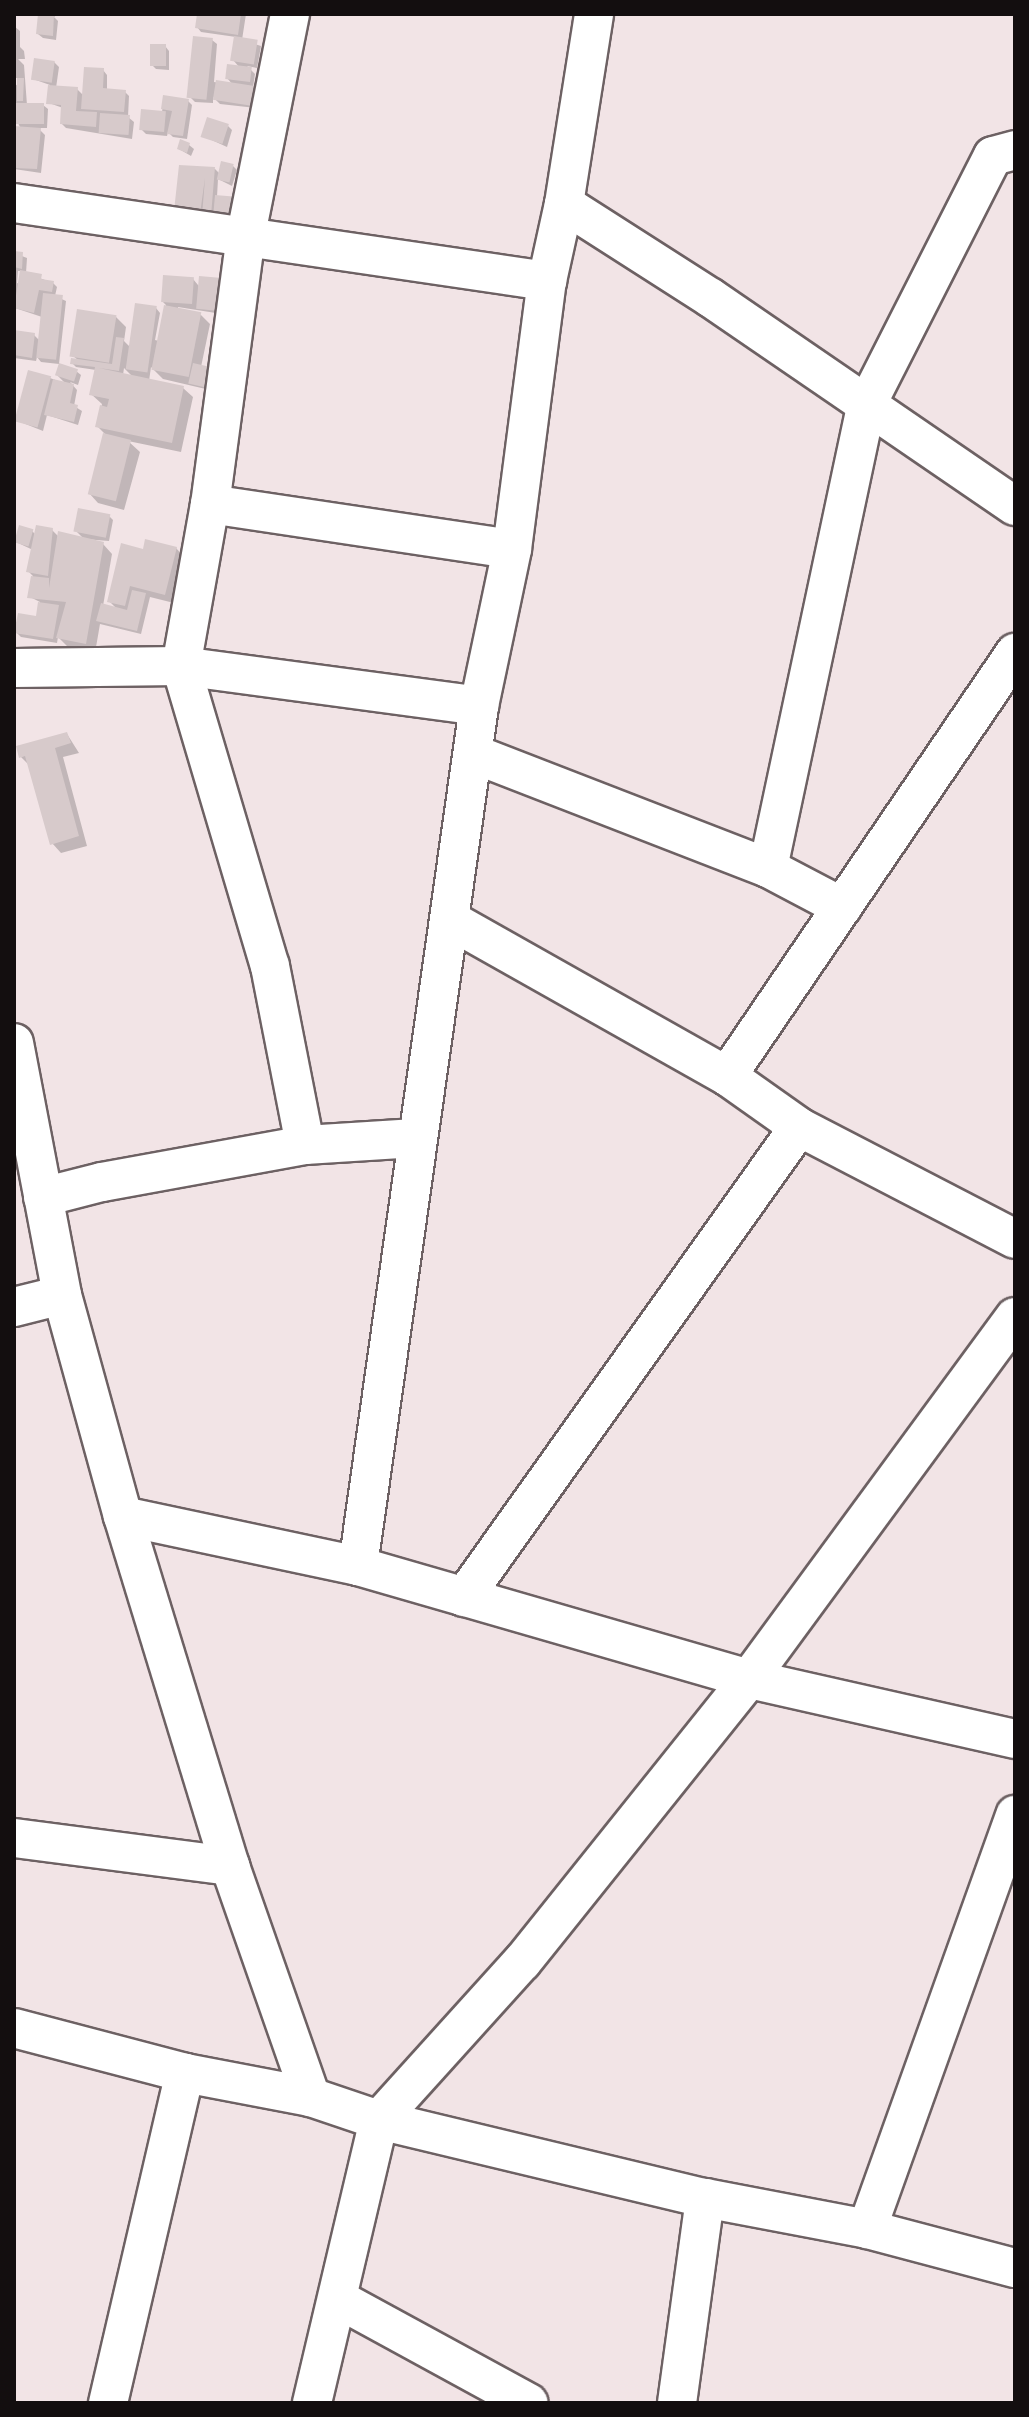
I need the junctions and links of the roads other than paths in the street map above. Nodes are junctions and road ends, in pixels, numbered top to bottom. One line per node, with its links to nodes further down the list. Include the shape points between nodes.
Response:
1 (290, 14): 6 (street)
2 (594, 14): 5 (street)
3 (1015, 150): 8 (street, via 993,156)
4 (14, 203): 6 (street)
5 (564, 204): 7 (street); 8 (street)
6 (246, 235): 7 (street); 9 (street)
7 (547, 281): 11 (street)
8 (866, 406): 10 (street); 17 (street)
9 (210, 504): 11 (street); 13 (street)
10 (1015, 506)
11 (512, 549): 15 (street)
12 (1015, 653): 18 (street)
13 (181, 666): 14 (street); 15 (street); 24 (street, via 270,966)
14 (14, 668)
15 (479, 706): 16 (street)
16 (474, 754): 17 (street); 19 (street)
17 (768, 868): 18 (street)
18 (842, 907): 21 (street)
19 (450, 920): 21 (street); 23 (street)
20 (14, 1043): 25 (street)
21 (727, 1076): 22 (street)
22 (799, 1127): 26 (street); 32 (street)
23 (416, 1138): 24 (street); 31 (street)
24 (305, 1145): 25 (street)
25 (43, 1197): 27 (street)
26 (1015, 1239)
27 (62, 1295): 28 (street); 30 (street)
28 (14, 1307)
29 (1015, 1317): 33 (street)
30 (123, 1516): 31 (street); 37 (street)
31 (358, 1566): 32 (street)
32 (464, 1597): 33 (street)
33 (749, 1679): 34 (street); 41 (street, via 522,1962)
34 (1015, 1739)
35 (1015, 1815): 43 (street)
36 (14, 1838): 37 (street)
37 (230, 1866): 40 (street)
38 (14, 2028): 39 (street)
39 (185, 2073): 40 (street); 46 (street)
40 (311, 2097): 41 (street)
41 (379, 2120): 42 (street); 45 (street)
42 (705, 2198): 43 (street); 49 (street)
43 (867, 2229): 44 (street)
44 (1015, 2268)
45 (338, 2299): 47 (street); 48 (street)
46 (108, 2403)
47 (312, 2403)
48 (529, 2403)
49 (677, 2403)

